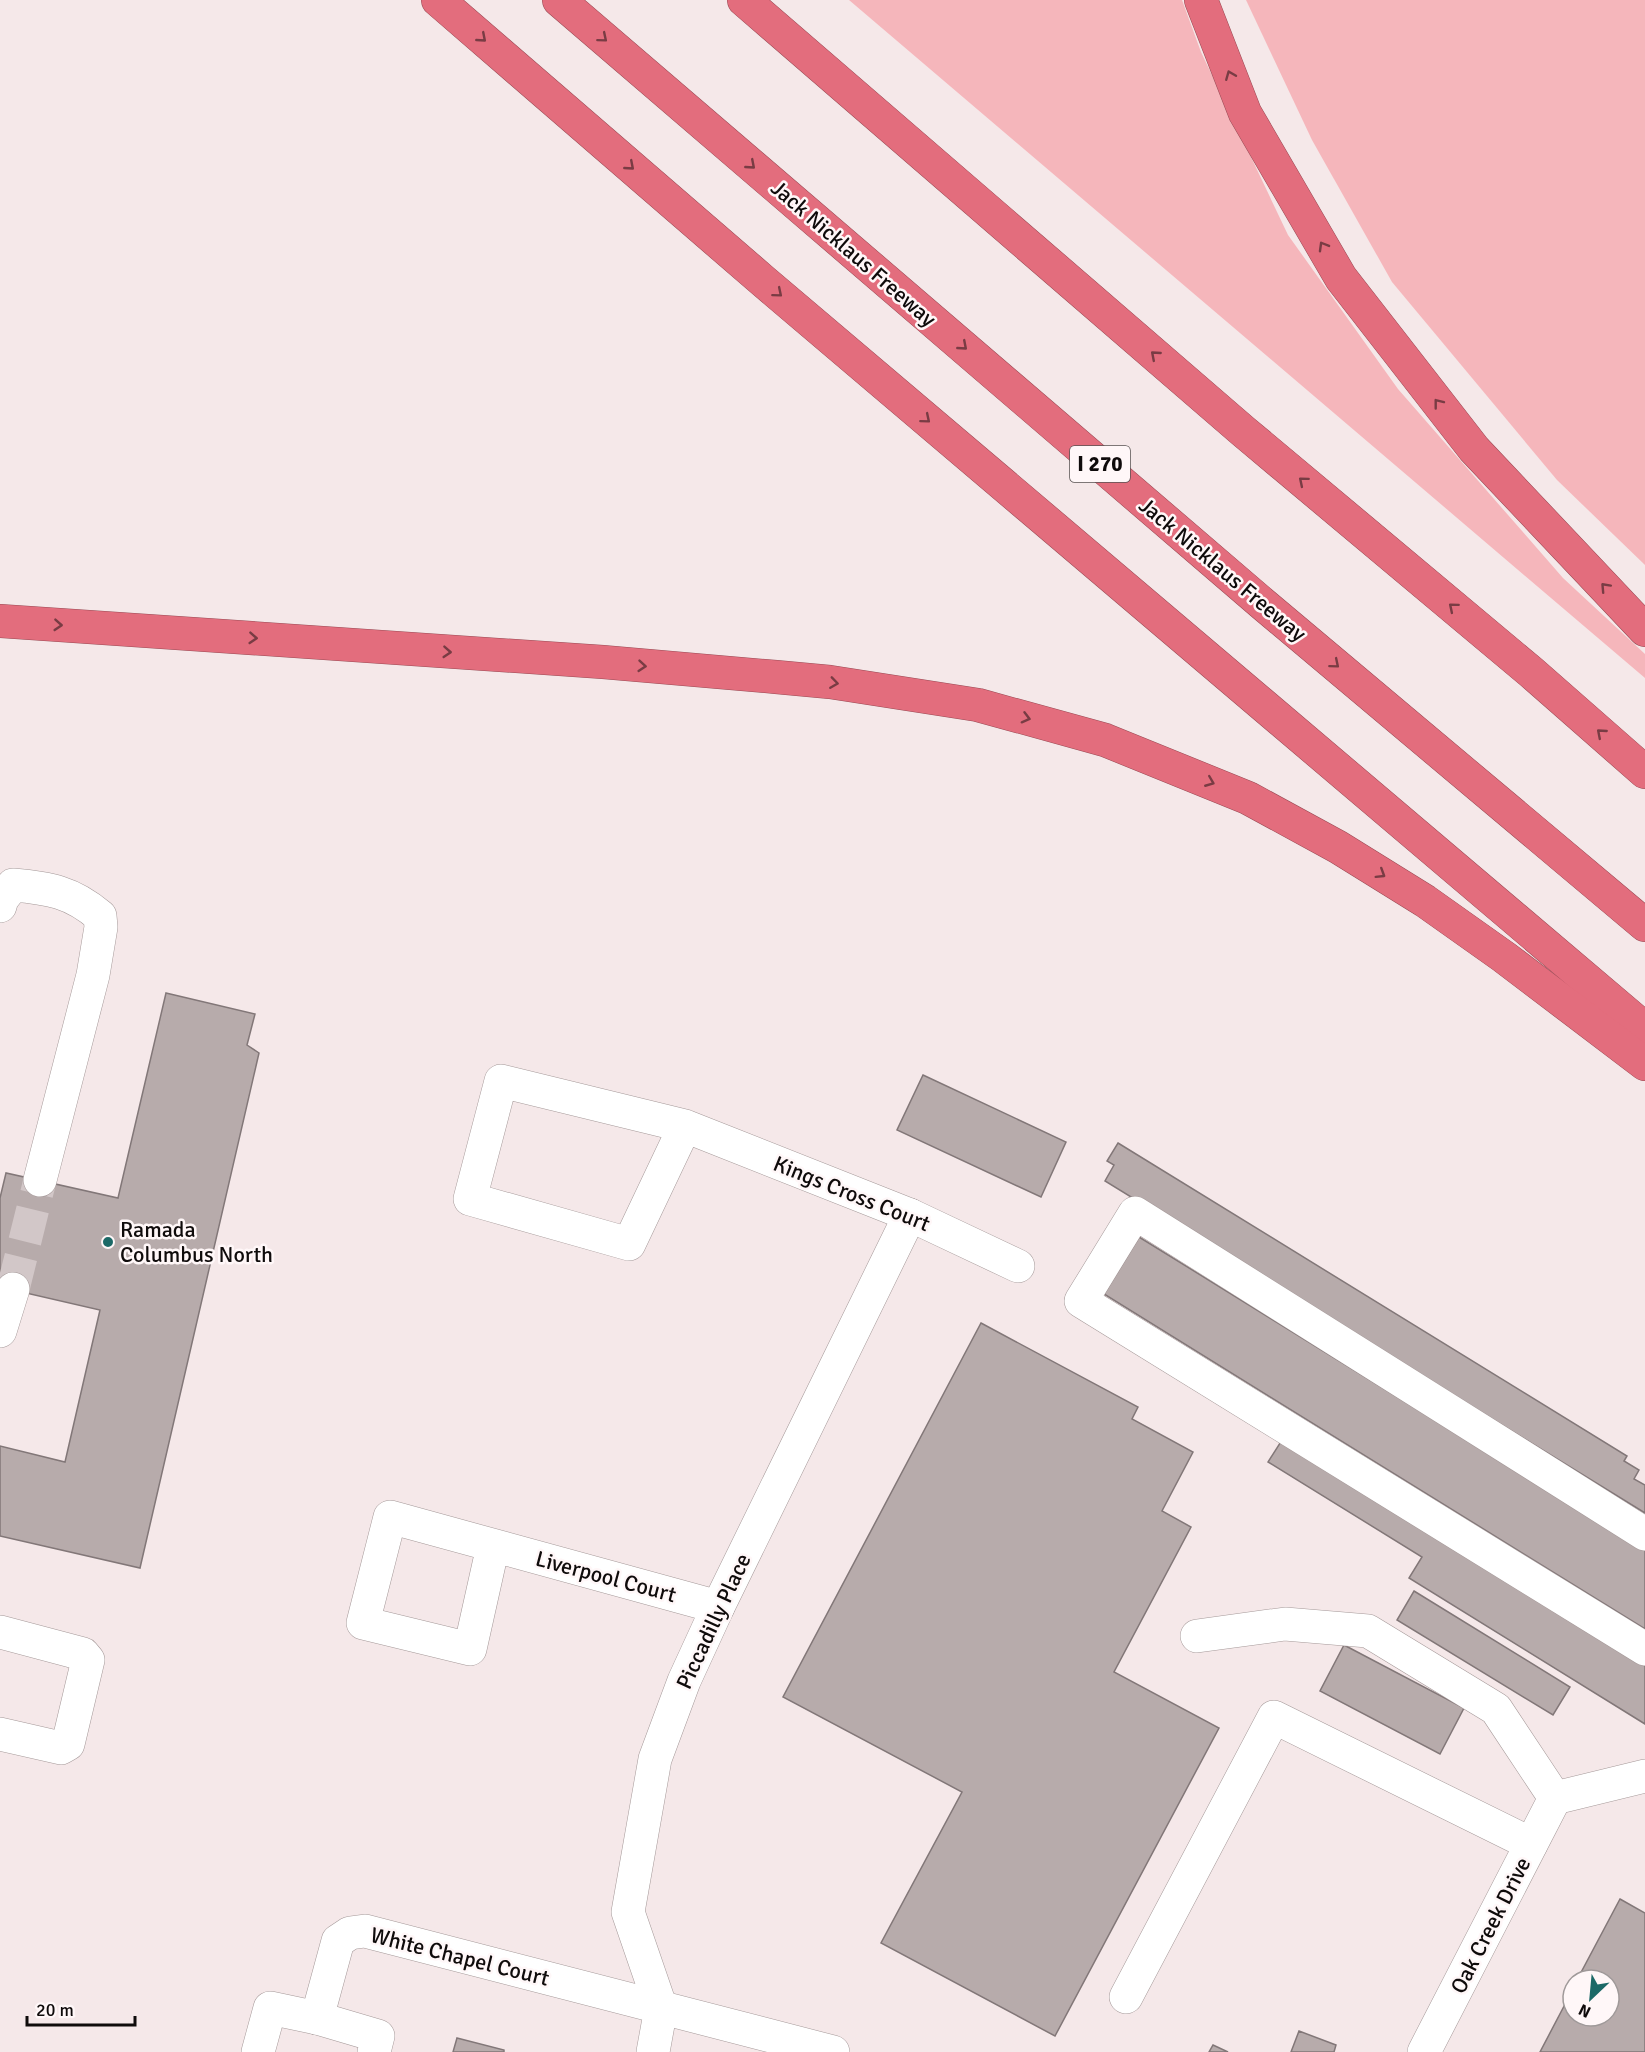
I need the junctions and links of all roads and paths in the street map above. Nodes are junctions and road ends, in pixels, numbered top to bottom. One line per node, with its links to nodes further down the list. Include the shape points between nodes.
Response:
1 (438, 0): 10 (highway, one-way to 10, via 771,288)
2 (559, 0): 9 (highway, Jack Nicklaus Freeway / I 270, one-way to 9, via 1264,605)
3 (744, 0): 7 (highway, one-way to 3, via 1243,432)
4 (1201, 0): 6 (highway, one-way to 4, via 1474,449 1341,278 1245,113)
5 (0, 621): 11 (highway, one-way to 11, via 764,676 978,705 1105,740 1258,803 1425,901)
6 (1645, 630)
7 (1645, 772)
8 (0, 906): 13 (street, via 14,885 26,886 55,890 83,902 100,916 93,975)
9 (1645, 925)
10 (1645, 1029)
11 (1645, 1064)
12 (685, 1126): 12 (street, Kings Cross Court, via 501,1081 470,1199 629,1244); 14 (street, Kings Cross Court)
13 (40, 1180)
14 (910, 1215): 15 (street, Kings Cross Court); 20 (street, Piccadilly Place)
15 (1018, 1266)
16 (13, 1289): 17 (street)
17 (0, 1331)
18 (1645, 1534): 23 (street, via 1135,1213 1081,1301)
19 (493, 1546): 19 (street, Liverpool Court, via 390,1517 363,1623 470,1649); 20 (street, Liverpool Court)
20 (718, 1607): 29 (street, Piccadilly Place, via 684,1681 655,1759 628,1912)
21 (0, 1632): 24 (street, via 83,1654 88,1660 68,1743 61,1748)
22 (1197, 1636): 26 (street, via 1285,1624 1368,1631 1496,1709)
23 (1645, 1649)
24 (0, 1734)
25 (1645, 1776): 26 (street)
26 (1555, 1798): 27 (street, Oak Creek Drive)
27 (1531, 1844): 28 (street, via 1274,1717); 35 (street, Oak Creek Drive)
28 (1126, 1997)
29 (661, 2008): 30 (street, White Chapel Court, via 365,1931 350,1933 338,1941); 33 (street, Piccadilly Place); 34 (street)
30 (317, 2018): 31 (street, via 270,2008); 32 (street, via 378,2036)
31 (258, 2052)
32 (374, 2052)
33 (653, 2052)
34 (833, 2052)
35 (1424, 2052)

